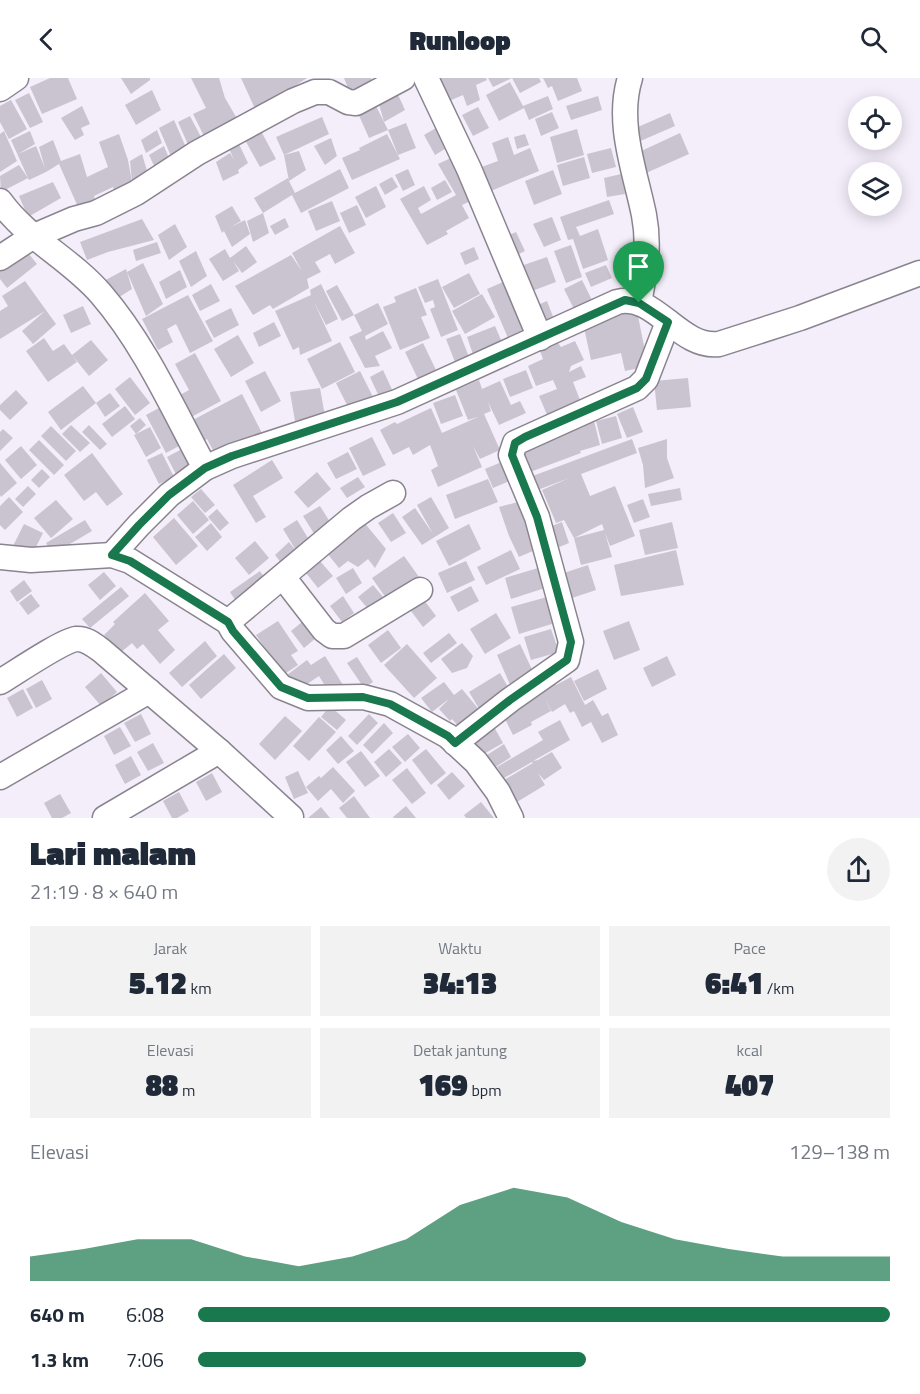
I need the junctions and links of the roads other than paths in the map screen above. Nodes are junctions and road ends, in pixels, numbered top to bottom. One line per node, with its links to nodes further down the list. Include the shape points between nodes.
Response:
1 (16, 78): 5 (street)
2 (404, 78): 7 (street, via 356,103 329,92 315,92 293,101 197,153 136,194)
3 (426, 78): 12 (street)
4 (630, 78): 10 (street, via 626,128 644,216 648,259)
5 (0, 89)
6 (0, 201): 7 (street)
7 (32, 237): 8 (street); 13 (street, via 75,267 129,328)
8 (0, 258)
9 (920, 273): 11 (street, via 719,344 701,344)
10 (639, 303): 11 (street); 12 (street, via 617,302)
11 (668, 322): 22 (street, via 646,379 637,388 515,443 512,455 537,517 571,642 570,651 567,660)
12 (540, 338): 13 (street, via 397,402)
13 (205, 468): 15 (street, via 169,495)
14 (393, 494): 17 (street, via 351,519)
15 (112, 555): 16 (street, via 31,560); 19 (street, via 130,561)
16 (0, 556)
17 (283, 577): 18 (street, via 332,636 344,636); 19 (street)
18 (420, 590)
19 (228, 622): 22 (street, via 281,687 308,698 363,697 390,704)
20 (0, 682): 21 (street, via 62,645 84,639)
21 (149, 691): 23 (street); 24 (street)
22 (455, 743): 27 (street, via 476,762)
23 (219, 751): 25 (street); 26 (street)
24 (0, 777)
25 (105, 818)
26 (290, 818)
27 (511, 818)

